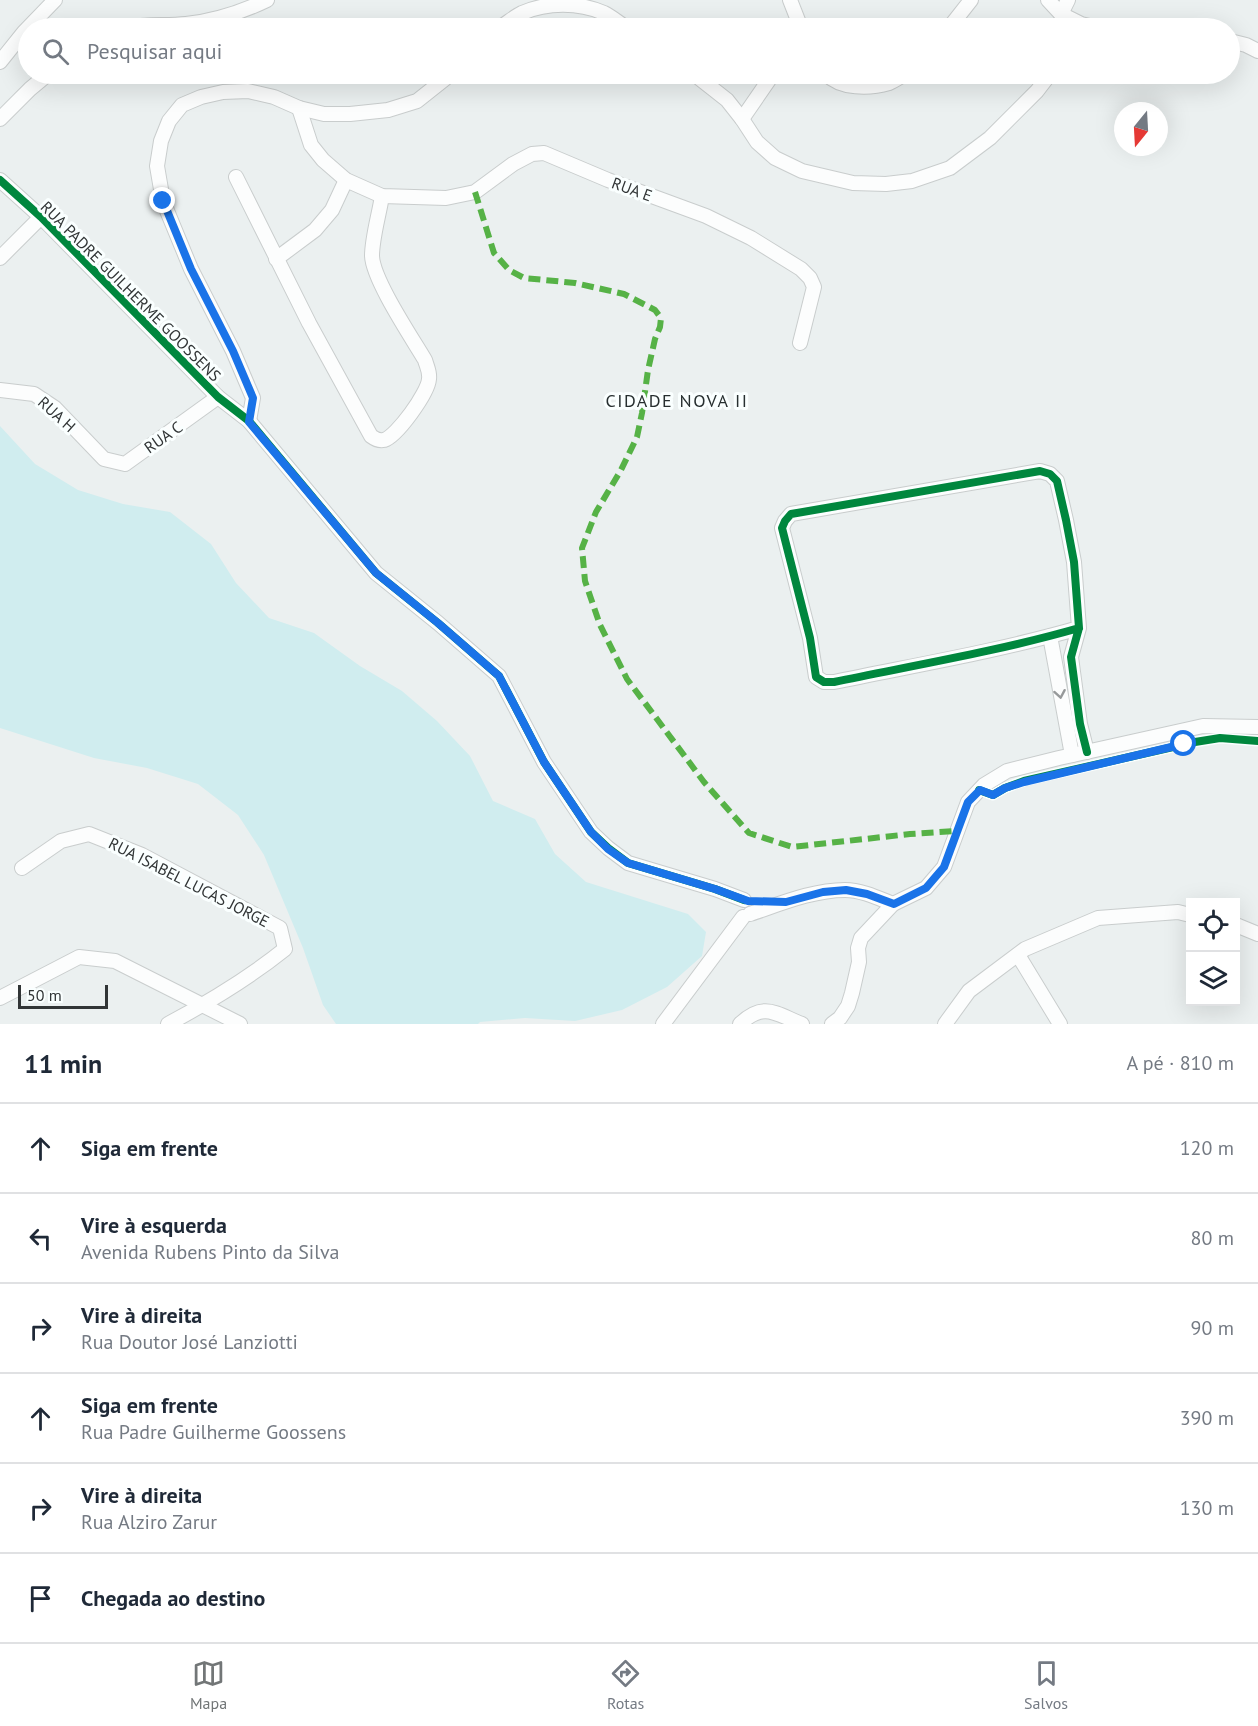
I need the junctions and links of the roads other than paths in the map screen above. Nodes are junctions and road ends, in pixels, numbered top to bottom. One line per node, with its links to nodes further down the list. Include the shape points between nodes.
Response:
1 (55, 0): 8 (street)
2 (267, 0): 9 (street)
3 (790, 0): 12 (street)
4 (971, 0): 13 (street)
5 (1048, 0): 7 (street)
6 (1068, 0): 7 (street)
7 (1061, 14): 14 (street)
8 (38, 18)
9 (217, 18)
10 (514, 18): 11 (street, via 544,7 567,4)
11 (611, 18)
12 (797, 18)
13 (957, 18)
14 (1067, 18)
15 (18, 40): 18 (street)
16 (1240, 44): 17 (street)
17 (1258, 51)
18 (0, 62)
19 (36, 84): 27 (street)
20 (438, 84): 26 (street, via 417,101 388,110 324,114)
21 (706, 84): 28 (street, via 727,100)
22 (766, 84): 28 (street)
23 (845, 84): 24 (street, via 870,87)
24 (885, 84)
25 (1042, 84): 28 (street, via 990,138 950,168 886,184 853,183 802,171 775,158 757,142)
26 (299, 108): 31 (street, via 311,145); 39 (street, via 248,91 201,97 182,105 169,121 157,166 163,201 191,269 253,398)
27 (0, 119)
28 (742, 119)
29 (236, 177): 35 (street)
30 (0, 180): 33 (street, RUA PADRE GUILHERME GOOSSENS)
31 (346, 180): 32 (street); 35 (street, via 332,210 315,230)
32 (382, 196): 35 (street, via 373,265 429,371 425,394 394,434 383,440 371,436); 36 (street, RUA E, via 446,198 475,192 532,154 550,155 706,216 801,269 814,286)
33 (41, 217): 34 (street); 38 (street, RUA PADRE GUILHERME GOOSSENS)
34 (0, 258)
35 (276, 259)
36 (800, 343)
37 (0, 390): 40 (street, RUA H, via 34,394 55,408)
38 (218, 397): 39 (street, RUA PADRE GUILHERME GOOSSENS); 40 (street, RUA C, via 125,464)
39 (249, 422): 48 (street, RUA PADRE GUILHERME GOOSSENS, via 376,573 499,676 544,762 591,832 608,849 628,863 715,889)
40 (104, 459)
41 (1079, 628): 42 (street); 42 (street, via 1074,562 1057,481 1050,474 1041,471 791,514 782,528 816,677 824,682); 44 (street, via 1071,657)
42 (1050, 636): 45 (street, one-way to 45)
43 (1258, 727): 44 (street, via 1203,726)
44 (1087, 752): 45 (street)
45 (1072, 755): 47 (street, via 1007,771 984,784 968,802 944,867 926,888)
46 (22, 868): 54 (street, RUA ISABEL LUCAS JORGE, via 61,841 89,834 142,855 280,928 285,949)
47 (894, 904): 48 (street, via 846,890); 60 (street, via 861,938 848,1006)
48 (742, 908): 57 (street, via 730,934)
49 (1186, 914): 52 (street, via 1098,918)
50 (1240, 927): 51 (street)
51 (1258, 934)
52 (1018, 955): 61 (street, via 969,991); 62 (street)
53 (0, 998): 54 (street, via 79,957 115,961)
54 (203, 1005): 55 (street); 56 (street)
55 (168, 1024)
56 (240, 1024)
57 (663, 1024)
58 (741, 1024): 59 (street, via 750,1015 767,1011)
59 (802, 1024)
60 (832, 1024)
61 (945, 1024)
62 (1060, 1024)

